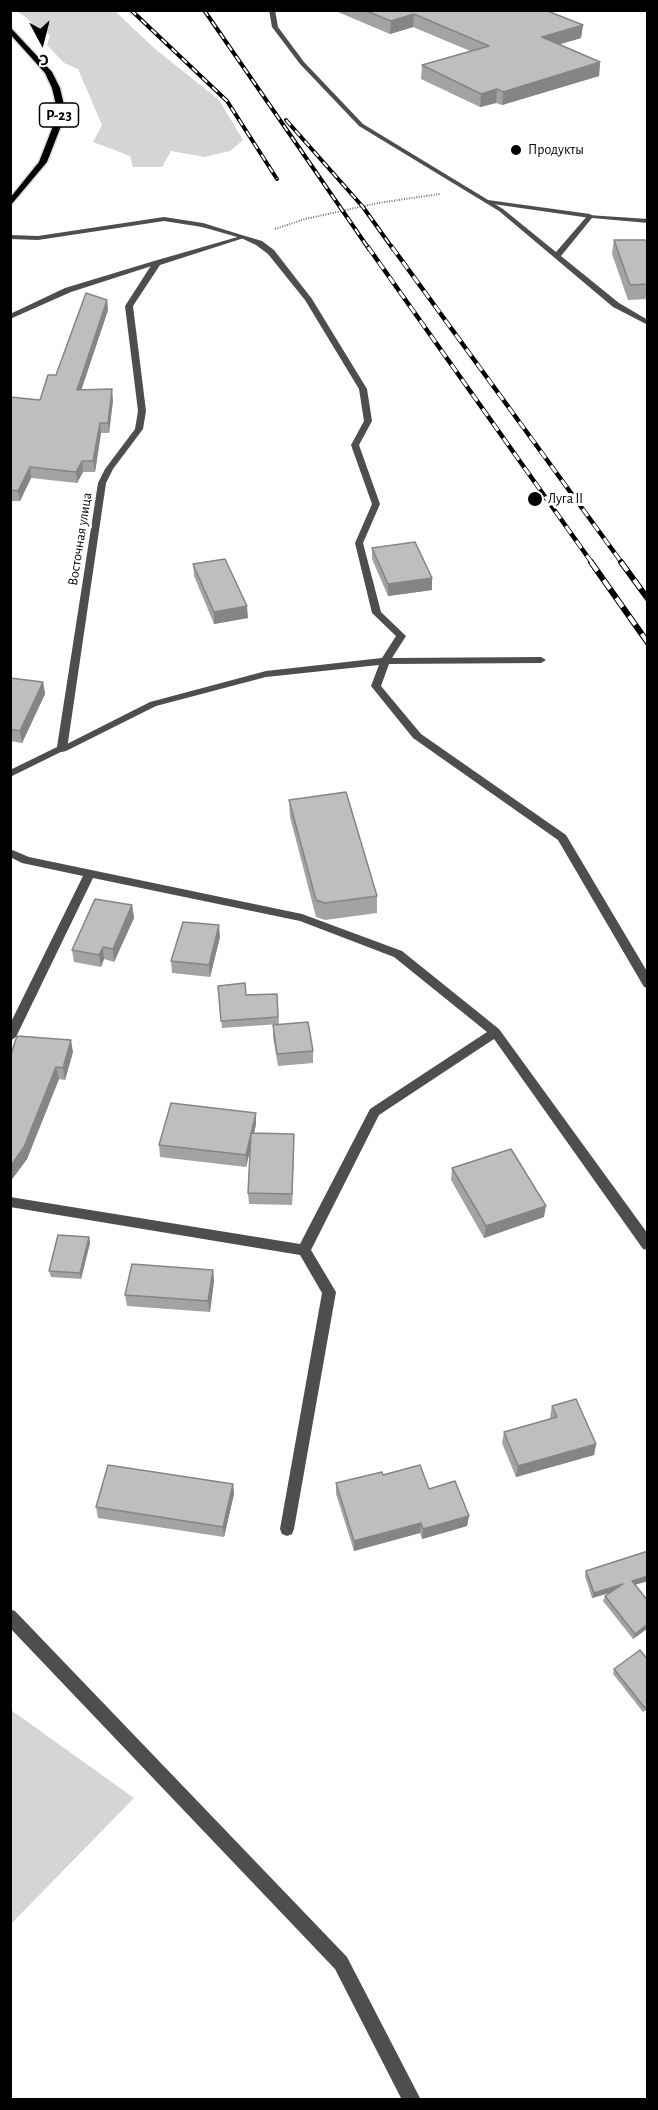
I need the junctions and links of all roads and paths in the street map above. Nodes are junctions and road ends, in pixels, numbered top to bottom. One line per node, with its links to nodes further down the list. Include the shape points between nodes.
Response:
1 (272, 10): 3 (street, via 275,27 302,63 361,125)
2 (10, 29): 5 (main road, Р-23, via 48,72 60,105 59,121 43,162)
3 (467, 189): 4 (street); 9 (path, via 378,203)
4 (488, 202): 6 (street); 10 (street)
5 (10, 204)
6 (590, 216): 7 (street); 10 (street)
7 (648, 221)
8 (10, 237): 9 (street, via 38,238 164,219)
9 (243, 237): 11 (street); 15 (street, via 271,252 308,299 363,389 368,421 355,445 376,504 359,543 377,613 401,636)
10 (557, 256): 13 (street, via 616,305)
11 (157, 263): 12 (street, via 68,290); 16 (street, Восточная улица, via 129,306 142,411 139,429 102,483)
12 (10, 317)
13 (648, 323)
14 (541, 660): 15 (street)
15 (385, 661): 16 (street, via 266,674 153,704); 20 (street, via 376,686 417,736 562,838)
16 (62, 749): 17 (street)
17 (10, 774)
18 (10, 853): 19 (street)
19 (89, 874): 21 (street, via 302,918 398,954); 22 (street)
20 (648, 984)
21 (495, 1032): 24 (street); 25 (street, via 374,1112)
22 (10, 1037)
23 (10, 1202): 25 (street)
24 (648, 1245)
25 (304, 1250): 26 (street, via 329,1292)
26 (286, 1529)
27 (10, 1616): 28 (street, via 341,1963)
28 (412, 2100)

